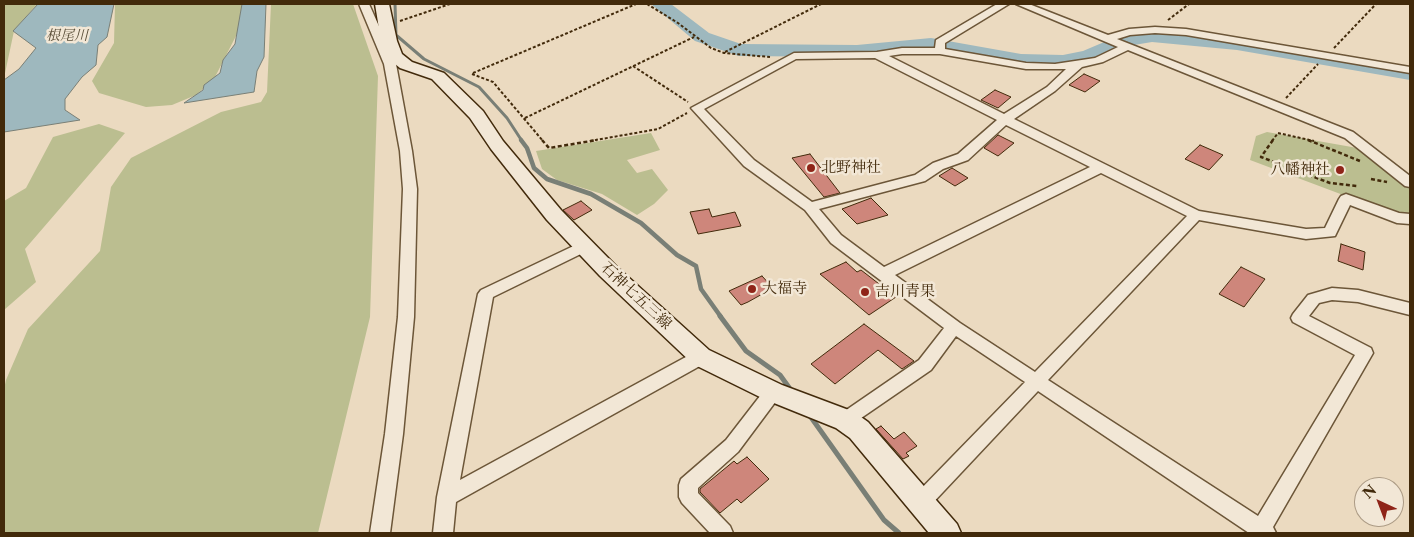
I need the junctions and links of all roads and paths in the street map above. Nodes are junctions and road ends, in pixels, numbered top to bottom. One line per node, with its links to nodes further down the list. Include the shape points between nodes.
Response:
1 (364, 4): 45 (street, via 390,64 410,189 406,317)
2 (450, 4): 10 (path, via 414,18)
3 (636, 4): 25 (path, via 472,74 493,82)
4 (647, 4): 12 (path)
5 (820, 4): 16 (path)
6 (1004, 4): 15 (street)
7 (1021, 4): 13 (street)
8 (1189, 4): 11 (path)
9 (1376, 4): 19 (path)
10 (384, 14): 34 (main road, 石神七五三線, via 395,56 406,65 438,76 477,115 554,216)
11 (1155, 30): 13 (street); 19 (street, via 1186,32)
12 (694, 37): 16 (path); 21 (path)
13 (1108, 38): 14 (street)
14 (1128, 46): 20 (street); 23 (street)
15 (940, 47): 17 (street); 20 (street, via 1026,66)
16 (724, 53): 18 (path)
17 (877, 55): 18 (street); 26 (street)
18 (794, 56): 24 (street)
19 (1325, 58): 22 (street); 23 (path)
20 (1078, 65): 26 (street, via 1051,89)
21 (633, 66): 24 (path); 25 (path)
22 (1410, 70)
23 (1278, 106): 29 (street, via 1349,136)
24 (697, 108): 25 (path, via 658,129 549,148); 31 (street, via 749,163)
25 (525, 118)
26 (1005, 119): 28 (street); 31 (street, via 963,157 938,166 920,178)
27 (1360, 161): 30 (path, via 1315,142 1278,133 1261,157 1330,183)
28 (1102, 167): 32 (street); 35 (street)
29 (1410, 183)
30 (1357, 186)
31 (810, 207): 35 (street, via 836,239)
32 (1196, 215): 33 (street, via 1306,234 1330,233 1346,199 1397,218); 39 (street)
33 (1410, 219)
34 (584, 246): 38 (main road, 石神七五三線); 42 (street, via 486,294)
35 (883, 274): 37 (street)
36 (1410, 309): 44 (street, via 1358,296 1332,294 1314,299 1299,318 1365,353)
37 (954, 327): 39 (street); 41 (street, via 924,365)
38 (701, 357): 40 (main road, 石神七五三線); 42 (street)
39 (1036, 382): 43 (street); 44 (street)
40 (773, 392): 41 (main road, 石神七五三線); 47 (street, via 732,446 688,485 689,497)
41 (845, 420): 43 (main road, 石神七五三線, via 859,430)
42 (447, 497): 46 (street)
43 (921, 502): 48 (main road, 石神七五三線)
44 (1262, 532)
45 (380, 533)
46 (443, 533)
47 (723, 533)
48 (947, 533)

